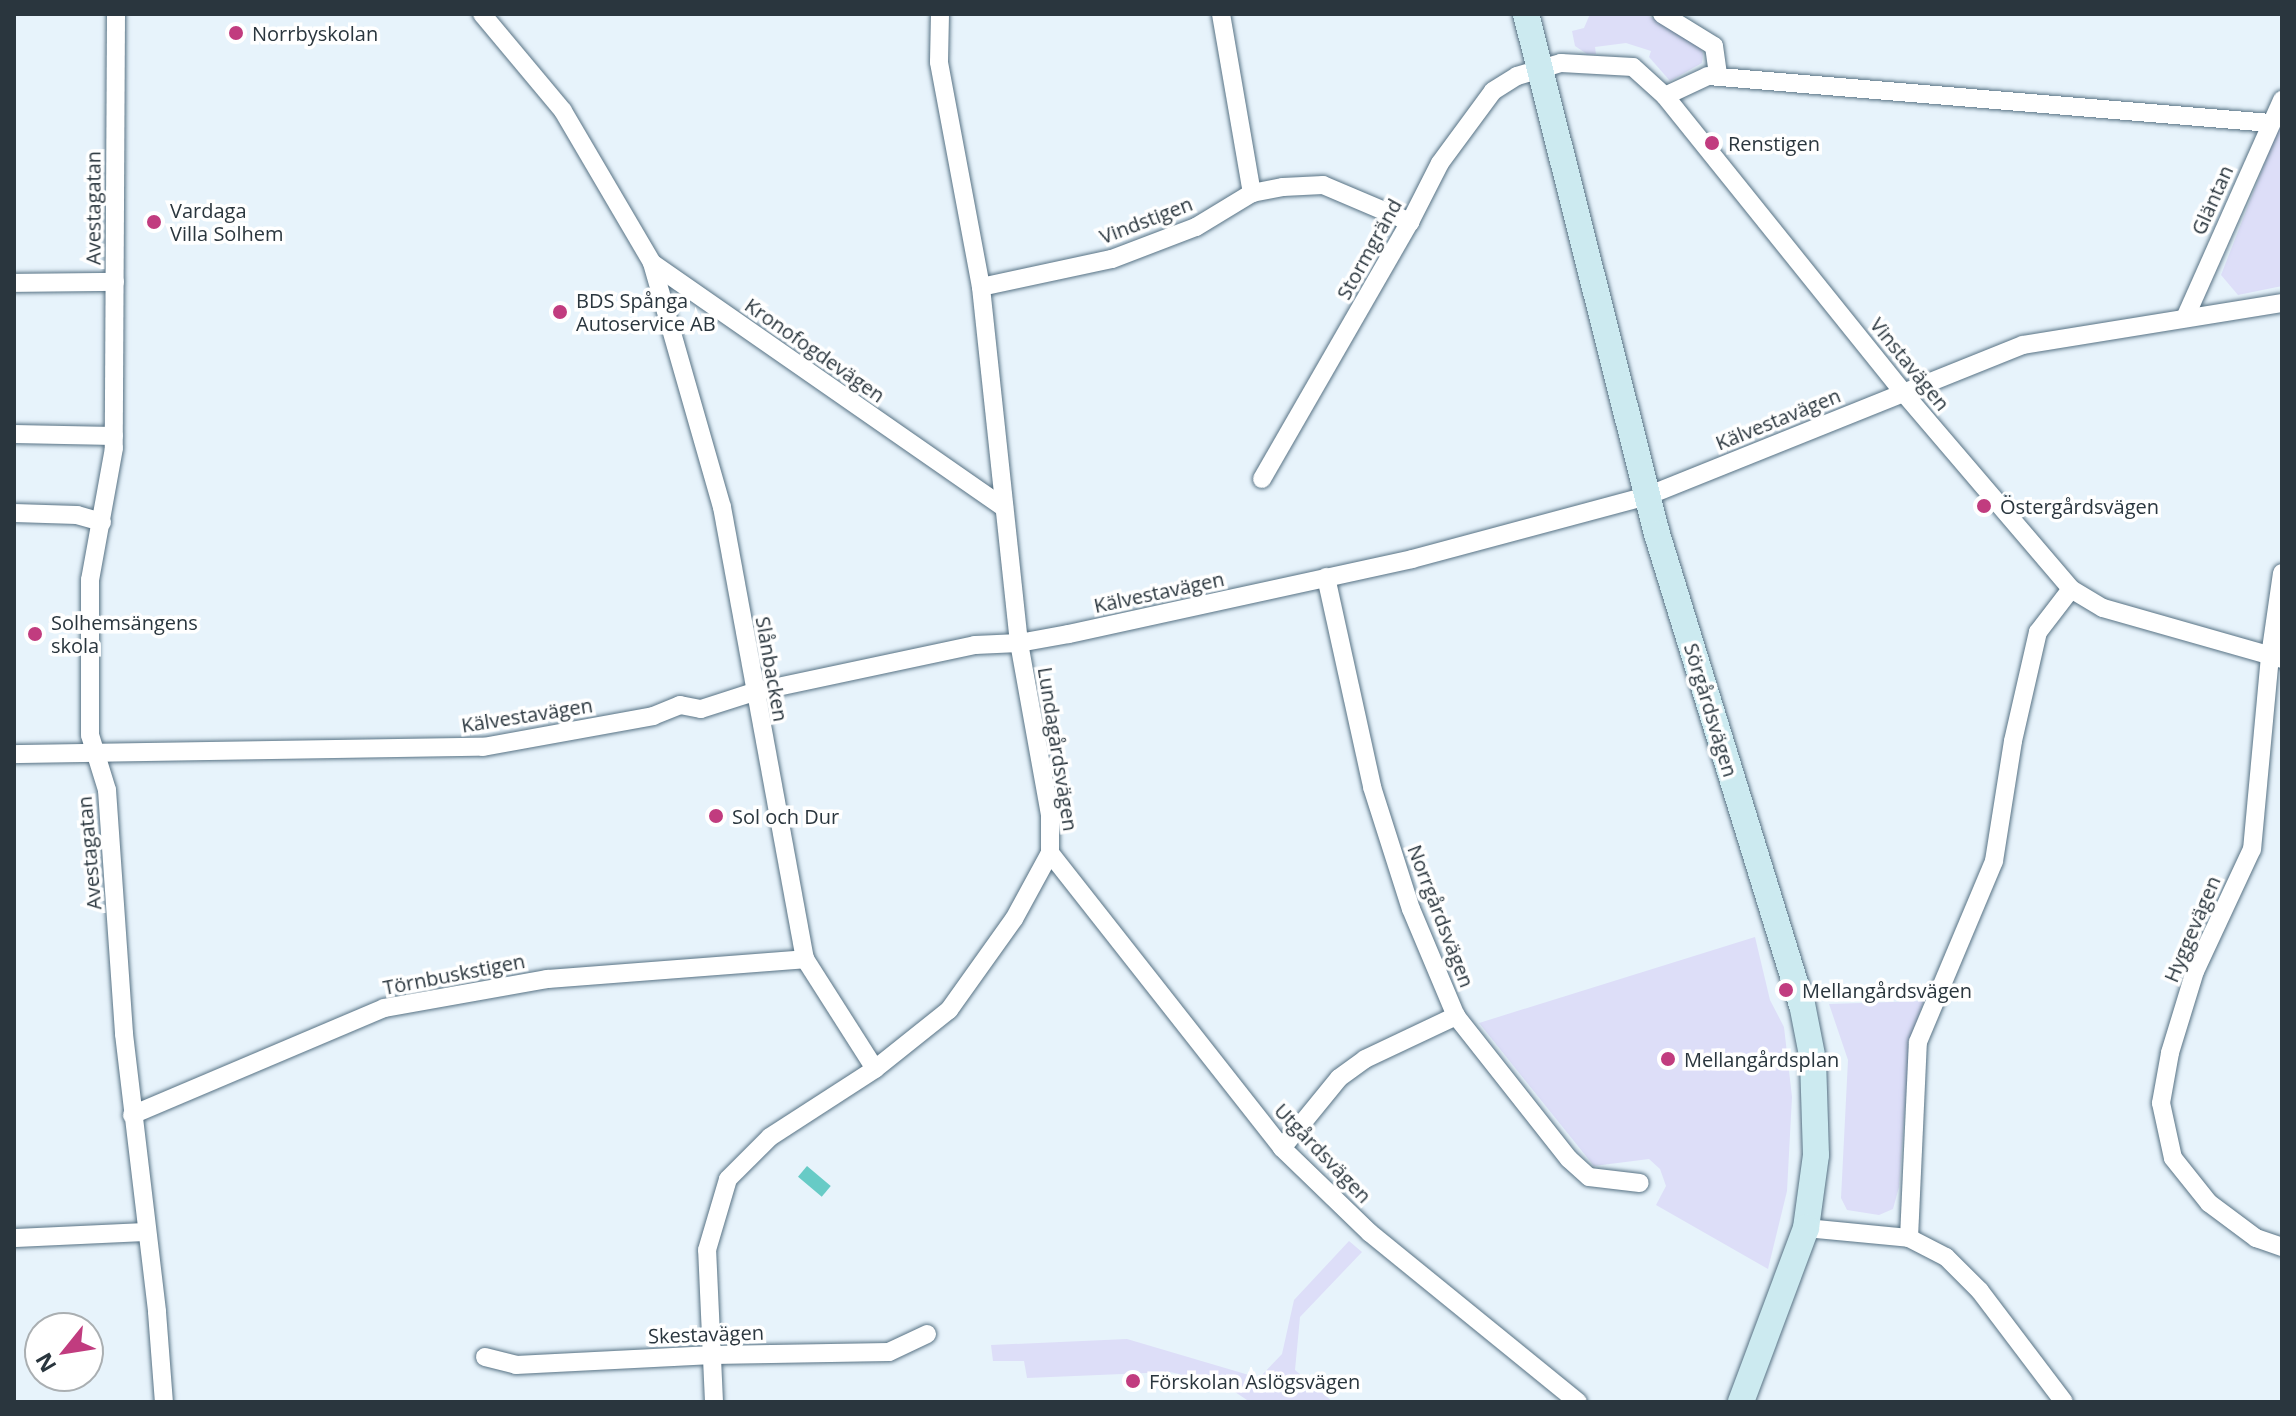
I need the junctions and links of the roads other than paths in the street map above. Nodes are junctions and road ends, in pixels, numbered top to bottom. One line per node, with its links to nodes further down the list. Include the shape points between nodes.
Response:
1 (116, 14): 15 (street, Avestagatan)
2 (482, 14): 14 (street, Kronofogdevägen, via 563,111)
3 (940, 14): 17 (street, Lundagårdsvägen, via 939,62)
4 (1221, 14): 12 (street)
5 (1526, 14): 7 (street, Sörgårdsvägen)
6 (1662, 14): 8 (street, via 1714,46)
7 (1540, 67): 9 (street, Vinstavägen, via 1633,67); 13 (street, Stormgränd, via 1493,91 1440,163); 24 (street, Sörgårdsvägen)
8 (1718, 76): 9 (street); 11 (street)
9 (1665, 96): 20 (street, Vinstavägen)
10 (2282, 100): 11 (street, Gläntan)
11 (2270, 123): 19 (street, Gläntan)
12 (1252, 193): 13 (street, Vindstigen, via 1323,185); 17 (street, Vindstigen, via 1196,227 1112,259)
13 (1410, 222): 23 (street, Stormgränd)
14 (652, 263): 25 (street, Kronofogdevägen); 33 (street, Slånbacken, via 722,507)
15 (115, 282): 16 (street); 22 (street, Avestagatan)
16 (14, 283)
17 (981, 287): 25 (street, Lundagårdsvägen)
18 (2282, 303): 19 (street, Kälvestavägen)
19 (2185, 318): 20 (street, Kälvestavägen, via 2023,345)
20 (1902, 391): 24 (street, Kälvestavägen); 30 (street, Vinstavägen)
21 (14, 434): 22 (street)
22 (114, 436): 27 (street, Avestagatan)
23 (1262, 479)
24 (1647, 496): 29 (street, Kälvestavägen); 43 (street, Sörgårdsvägen, via 1802,1004 1817,1115)
25 (1004, 508): 31 (street, Lundagårdsvägen)
26 (14, 513): 27 (street, via 77,515)
27 (102, 522): 34 (street, Avestagatan, via 90,580)
28 (2282, 573): 32 (street, Hyggevägen)
29 (1326, 577): 31 (street, Kälvestavägen); 38 (street, Norrgårdsvägen, via 1372,787 1411,909)
30 (2071, 589): 32 (street, Vinstavägen, via 2103,608); 46 (street, via 2038,632 1994,861 1918,1042)
31 (1019, 643): 33 (street, Kälvestavägen, via 975,645); 36 (street, Lundagårdsvägen, via 1050,815)
32 (2276, 657): 47 (street, Hyggevägen, via 2252,849 2195,971 2161,1103 2173,1158 2209,1203 2256,1238)
33 (754, 692): 34 (street, Kälvestavägen, via 701,709 680,705 653,716 483,747); 37 (street, Slånbacken)
34 (93, 753): 35 (street, Kälvestavägen); 40 (street, Avestagatan, via 107,790)
35 (14, 754)
36 (1050, 853): 39 (street, Lundagårdsvägen, via 1014,919 949,1010); 41 (street, Utgårdsvägen)
37 (805, 959): 39 (street, Slånbacken); 40 (street, Törnbuskstigen, via 547,979 384,1008)
38 (1456, 1016): 41 (street, via 1365,1059 1339,1078); 42 (street, Norrgårdsvägen, via 1569,1159 1589,1177)
39 (875, 1069): 49 (street, Lundagårdsvägen, via 770,1137 728,1179 707,1250)
40 (132, 1115): 44 (street, Avestagatan)
41 (1282, 1148): 53 (street, Utgårdsvägen, via 1370,1233)
42 (1640, 1183)
43 (1806, 1228): 46 (street); 54 (street, Sörgårdsvägen)
44 (147, 1232): 45 (street); 51 (street, Avestagatan)
45 (14, 1238)
46 (1909, 1238): 55 (street, via 1946,1257 1980,1291)
47 (2282, 1247)
48 (927, 1334): 49 (street, Skestavägen, via 889,1352)
49 (713, 1355): 50 (street, Skestavägen, via 516,1365); 52 (street, Lundagårdsvägen)
50 (485, 1357)
51 (164, 1402)
52 (714, 1402)
53 (1578, 1402)
54 (1741, 1402)
55 (2064, 1402)

